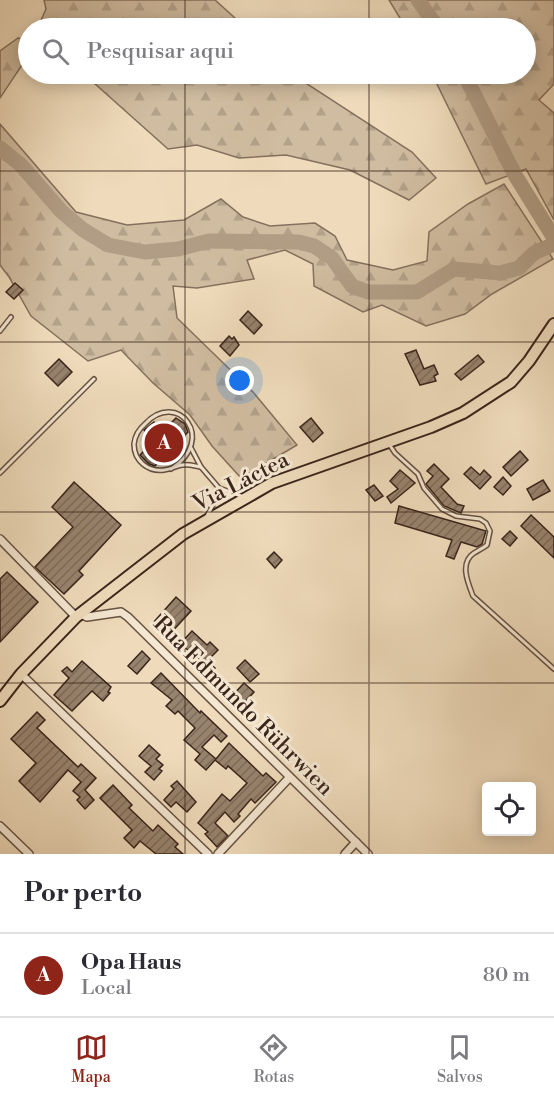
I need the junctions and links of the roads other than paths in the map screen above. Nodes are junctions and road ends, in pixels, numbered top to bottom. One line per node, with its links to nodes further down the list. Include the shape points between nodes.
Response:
1 (11, 317): 3 (lane)
2 (554, 324): 5 (main road, Via Láctea, via 511,382 463,412)
3 (0, 331)
4 (94, 379): 9 (lane)
5 (389, 442): 11 (main road, Via Láctea, via 272,483); 15 (lane, via 442,509 486,523 490,531 487,545 474,553 466,566 473,596)
6 (191, 448): 7 (lane); 8 (lane); 8 (lane, via 192,430 182,416 165,412 148,420 136,434 135,453 153,470)
7 (201, 467): 8 (lane, via 183,465); 10 (lane)
8 (171, 469)
9 (0, 473)
10 (219, 488): 11 (lane); 12 (lane)
11 (247, 497): 12 (main road, Via Láctea)
12 (206, 521): 14 (main road, Via Láctea, via 183,534)
13 (0, 539): 14 (street)
14 (79, 616): 16 (main road, Via Láctea); 18 (street, Rua Edmundo Rührwien, via 120,612 128,617)
15 (554, 669)
16 (21, 674): 17 (main road, Via Láctea); 22 (street)
17 (0, 701)
18 (289, 778): 20 (street, Rua Edmundo Rührwien); 23 (street)
19 (0, 826): 21 (street)
20 (356, 842): 24 (street); 25 (street, Rua Edmundo Rührwien)
21 (29, 854)
22 (208, 854)
23 (218, 854)
24 (345, 854)
25 (368, 854)

